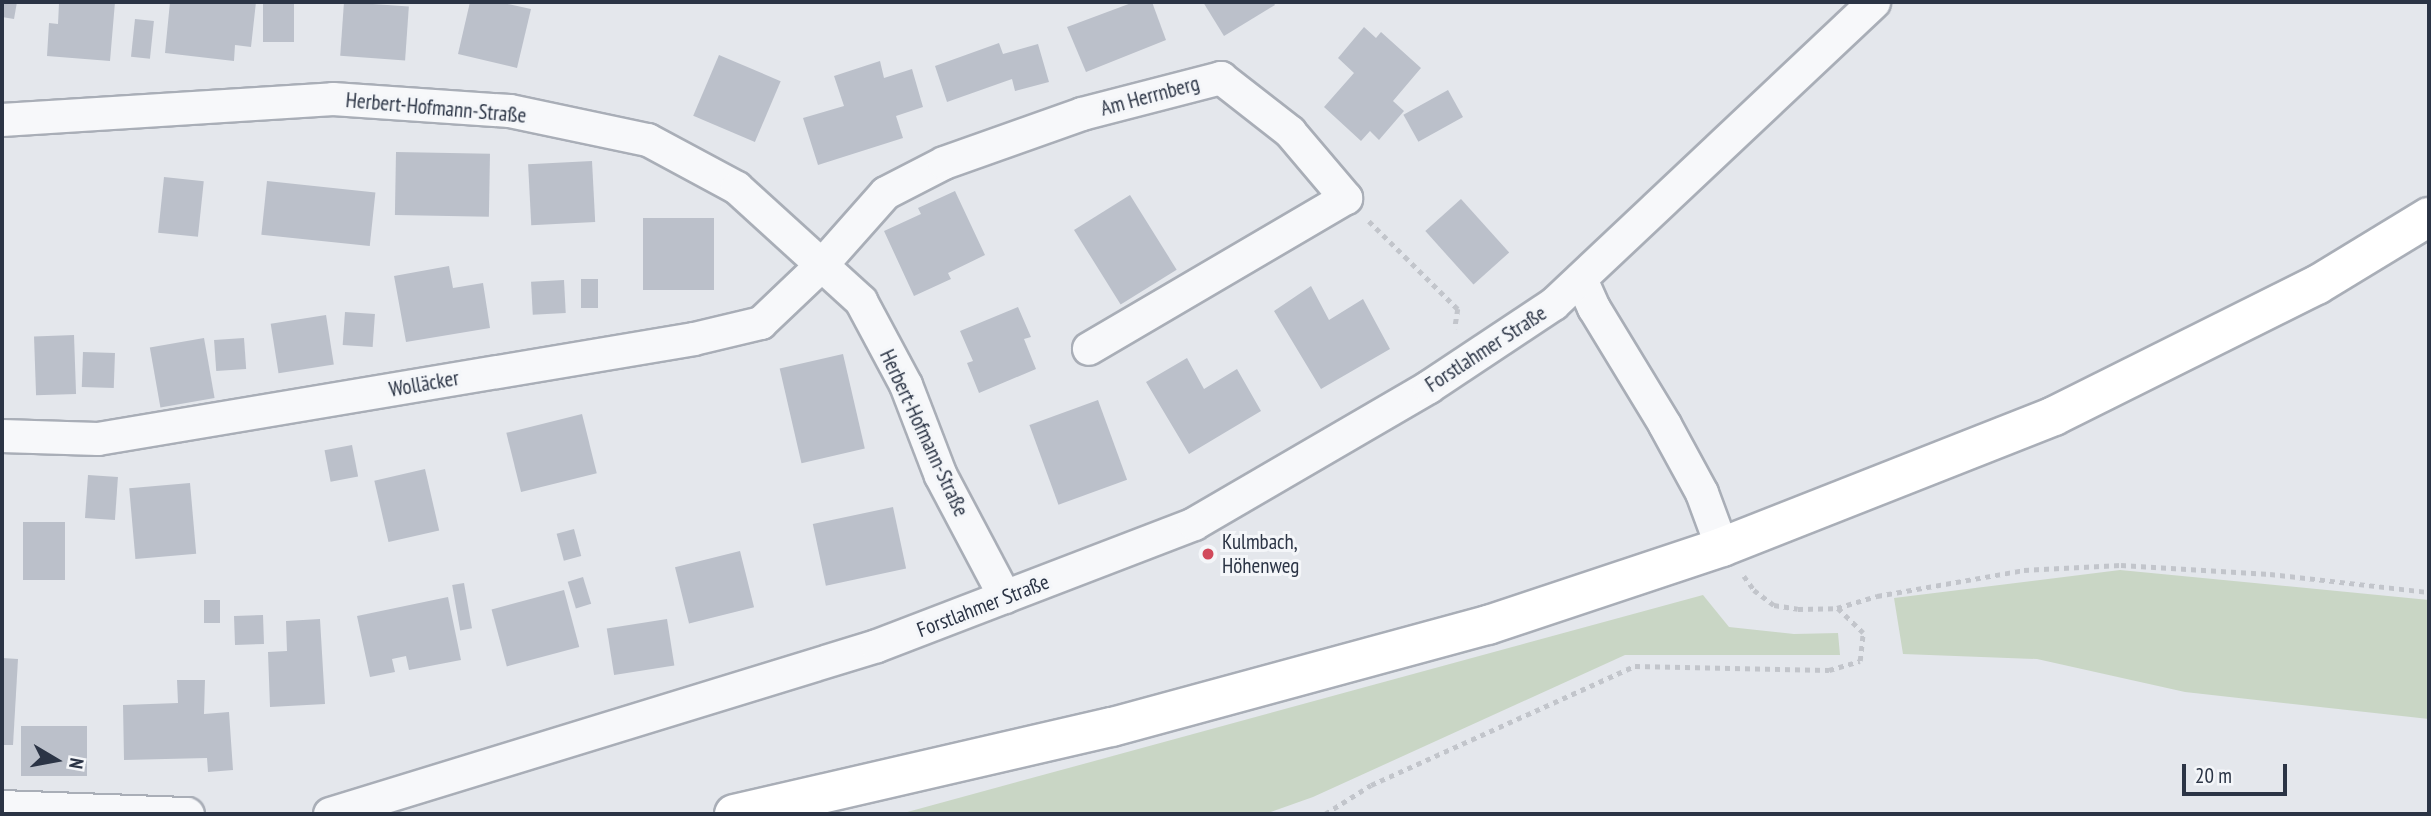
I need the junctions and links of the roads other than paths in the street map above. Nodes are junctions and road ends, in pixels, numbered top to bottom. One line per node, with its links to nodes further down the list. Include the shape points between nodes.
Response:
1 (1874, 2): 5 (street, Forstlahmer Straße)
2 (2, 120): 4 (street, Herbert-Hofmann-Straße, via 333,99 510,111 648,140 737,188)
3 (2429, 217): 8 (main road, via 2317,285 2054,416)
4 (822, 265): 6 (street, Am Herrnberg, via 886,193 944,163 1082,114 1221,78 1290,132 1346,198); 7 (street, Wolläcker, via 761,324 694,339 98,439); 9 (street, Herbert-Hofmann-Straße, via 861,301 906,385 941,476)
5 (1581, 279): 8 (street); 9 (street, Forstlahmer Straße, via 1554,304 1449,373 1194,524)
6 (1089, 349)
7 (2, 436)
8 (1728, 545): 13 (main road, via 1488,625 1112,727)
9 (1005, 597): 12 (street, Forstlahmer Straße, via 877,646)
10 (2, 807): 11 (street)
11 (188, 814)
12 (330, 814)
13 (734, 814)

